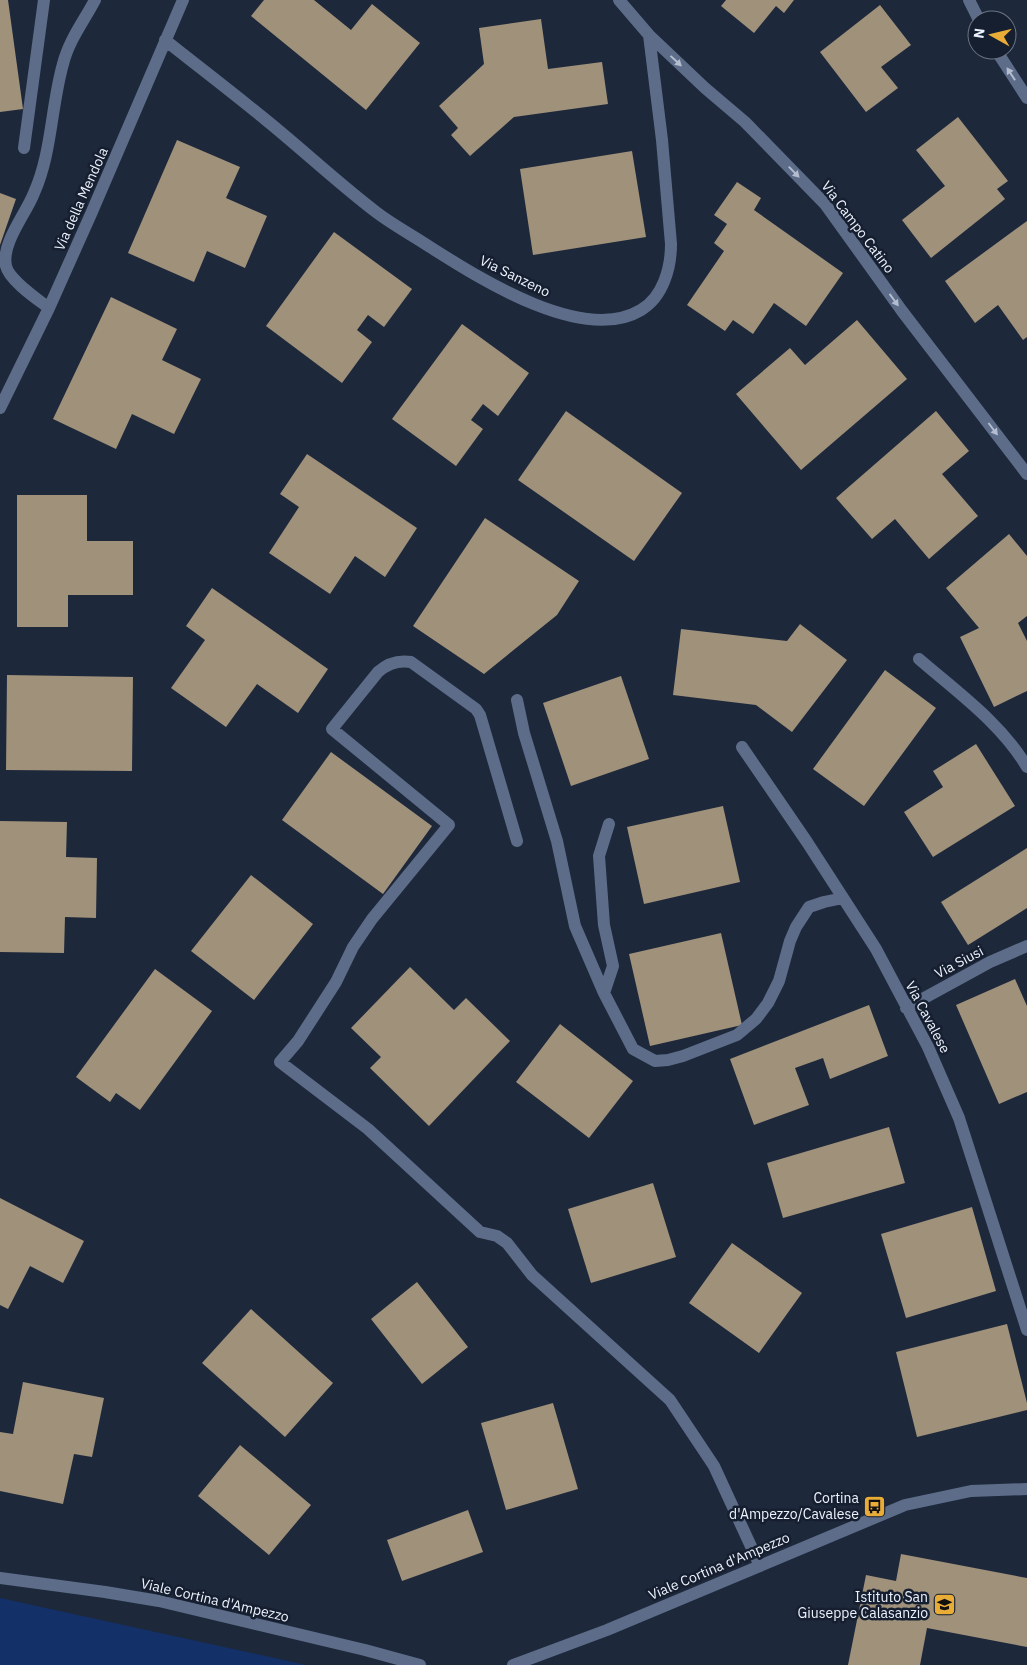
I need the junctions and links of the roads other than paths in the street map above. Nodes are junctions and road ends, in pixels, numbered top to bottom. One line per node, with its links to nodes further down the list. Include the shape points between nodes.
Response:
1 (44, 0): 9 (street)
2 (96, 0): 10 (street, via 68,47 39,182 6,250 7,270)
3 (183, 0): 6 (street, Via della Mendola)
4 (619, 0): 5 (street, Via Campo Catino)
5 (649, 35): 6 (street, Via Sanzeno, via 671,251 660,290 650,303 632,314 608,319 552,311 507,292 458,265 376,212); 12 (street, Via Campo Catino, one-way to 12, via 745,122 825,204)
6 (166, 40): 10 (street, Via della Mendola)
7 (1002, 60): 8 (street, one-way to 7)
8 (1027, 98)
9 (24, 148)
10 (48, 308): 11 (street, Via della Mendola)
11 (0, 408)
12 (1027, 474)
13 (919, 659): 16 (street, via 989,720)
14 (517, 700): 21 (street, via 557,840 575,926)
15 (742, 747): 19 (street, Via Cavalese)
16 (1027, 767)
17 (609, 824): 21 (street, via 598,856 604,925 613,966)
18 (517, 841): 25 (street, via 476,709 411,662 386,665 332,729 450,825 372,919 352,947 336,982 298,1041 280,1062 368,1129 480,1232 497,1236 507,1243 532,1275 670,1400 714,1466)
19 (843, 898): 21 (street, via 810,907 796,927 779,981 768,1003 756,1019 737,1035 683,1056 655,1061 632,1049); 22 (street, Via Cavalese, via 876,949)
20 (1027, 946): 22 (street, Via Siusi, via 990,962)
21 (604, 993)
22 (906, 1008): 23 (street, Via Cavalese, via 959,1118)
23 (1027, 1330)
24 (1027, 1489): 25 (street, Viale Cortina d'Ampezzo, via 971,1492 905,1505)
25 (760, 1566): 28 (street, Viale Cortina d'Ampezzo)
26 (0, 1578): 27 (street, Viale Cortina d'Ampezzo, via 158,1601)
27 (420, 1665)
28 (513, 1665)

